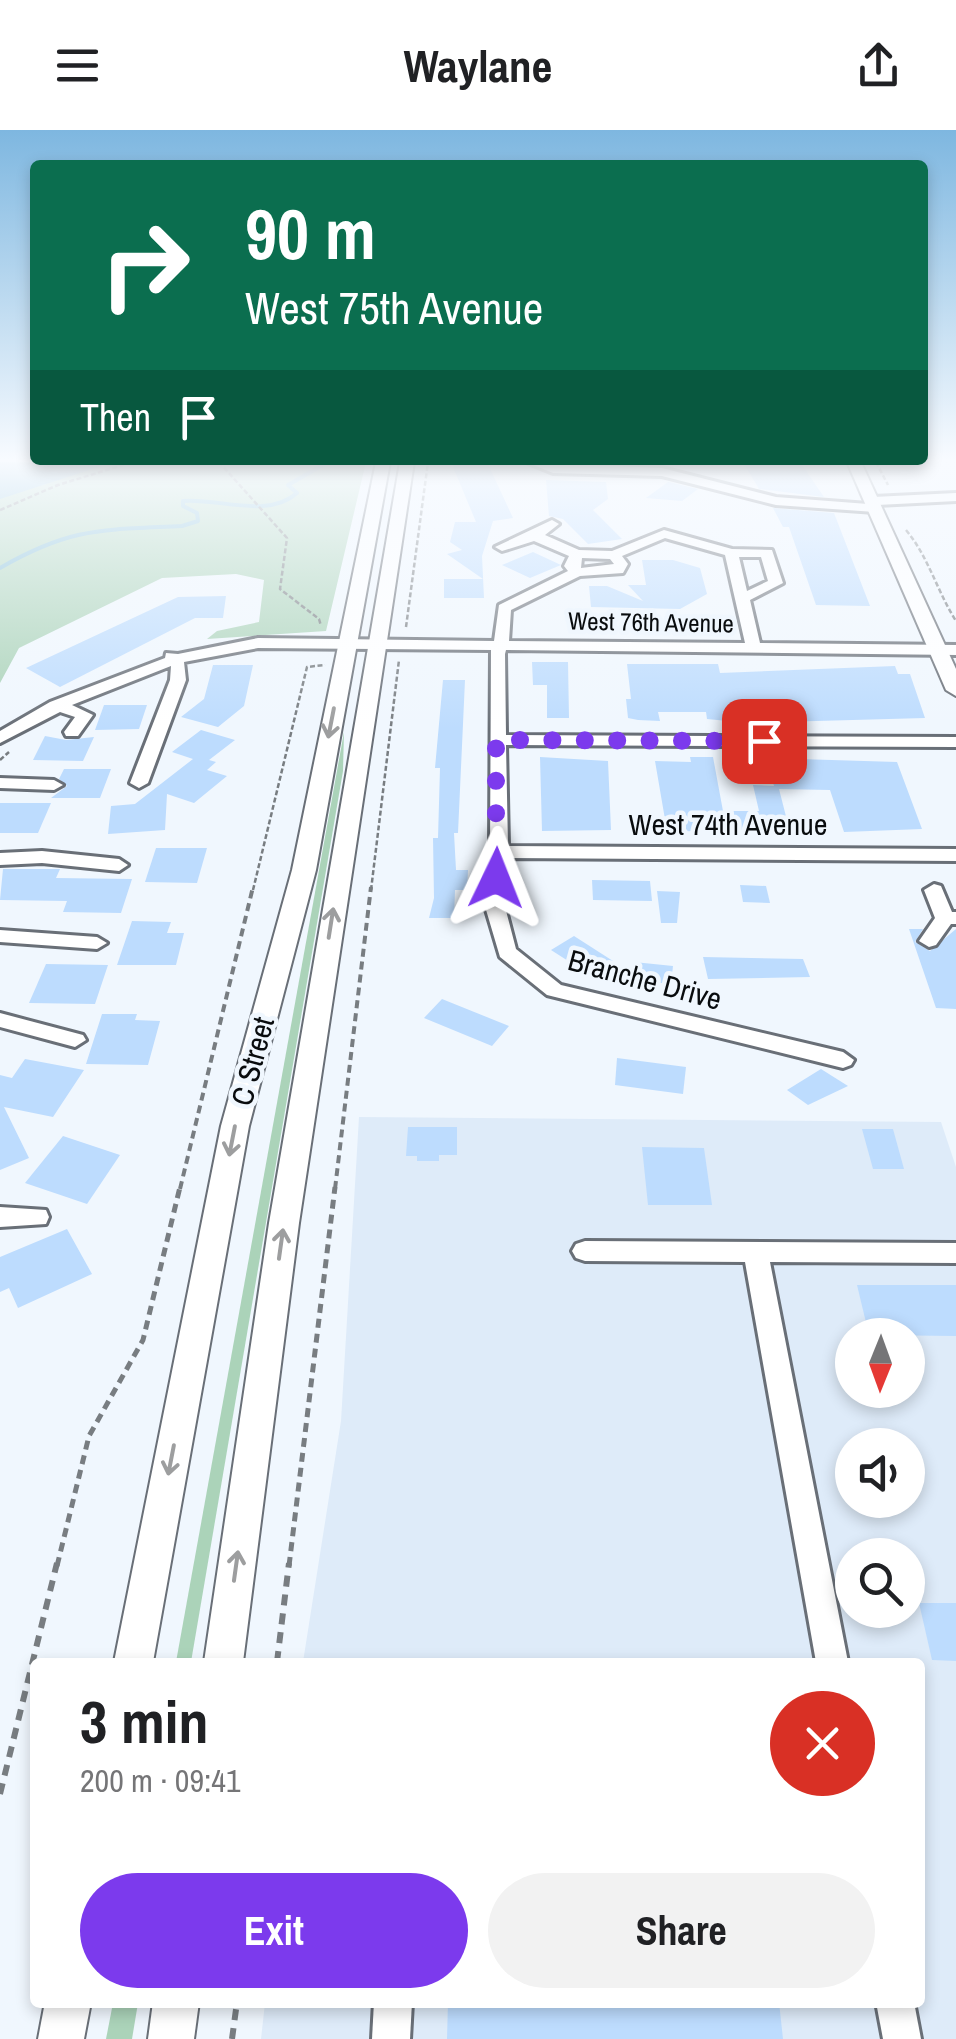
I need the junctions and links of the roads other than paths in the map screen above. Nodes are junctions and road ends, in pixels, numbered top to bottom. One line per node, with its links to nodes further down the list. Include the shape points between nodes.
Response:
1 (365, 551): 12 (main road, C Street)
2 (399, 551): 13 (main road, C Street)
3 (571, 551): 7 (street)
4 (623, 551): 8 (street)
5 (712, 551): 9 (street)
6 (898, 551): 16 (main road)
7 (578, 554): 8 (street); 10 (street, via 572,566)
8 (614, 555): 10 (street, via 618,570)
9 (731, 558): 11 (street); 11 (street, via 767,553 776,584)
10 (577, 572): 14 (street, Branche Drive, via 505,605)
11 (742, 599): 15 (street)
12 (346, 644): 13 (street, West 76th Avenue); 17 (street, West 76th Avenue, via 258,643); 44 (main road, C Street, one-way to 44, via 304,870 235,1126)
13 (392, 645): 14 (street, West 76th Avenue); 45 (main road, C Street, one-way to 13, via 284,1223)
14 (498, 646): 15 (street, West 76th Avenue); 22 (street, Branche Drive)
15 (754, 648): 16 (street, West 76th Avenue)
16 (947, 650): 18 (main road)
17 (171, 656): 19 (street, West 76th Avenue); 25 (street, via 178,680)
18 (956, 690)
19 (56, 705): 20 (street, via 85,714); 21 (street, West 76th Avenue)
20 (72, 732)
21 (0, 738)
22 (496, 740): 23 (street); 27 (street, Branche Drive)
23 (956, 742)
24 (0, 783): 26 (street, via 46,784)
25 (139, 783)
26 (28, 802)
27 (499, 852): 28 (street, West 74th Avenue); 38 (street, Branche Drive, via 494,903 507,952 554,990)
28 (956, 855)
29 (0, 859): 30 (street, via 42,856)
30 (119, 865)
31 (934, 890): 32 (street)
32 (950, 918): 34 (street)
33 (0, 936): 35 (street)
34 (930, 941)
35 (97, 944)
36 (0, 1020): 37 (street)
37 (75, 1040)
38 (843, 1060)
39 (0, 1217): 40 (street)
40 (37, 1217)
41 (585, 1251): 42 (street)
42 (756, 1253): 43 (street); 46 (street)
43 (956, 1253)
44 (134, 1658)
45 (224, 1658)
46 (831, 1658)
47 (67, 2008): 51 (main road)
48 (175, 2008): 52 (main road)
49 (393, 2008): 53 (street)
50 (896, 2008): 54 (street)
51 (61, 2039)
52 (171, 2039)
53 (392, 2039)
54 (902, 2039)

